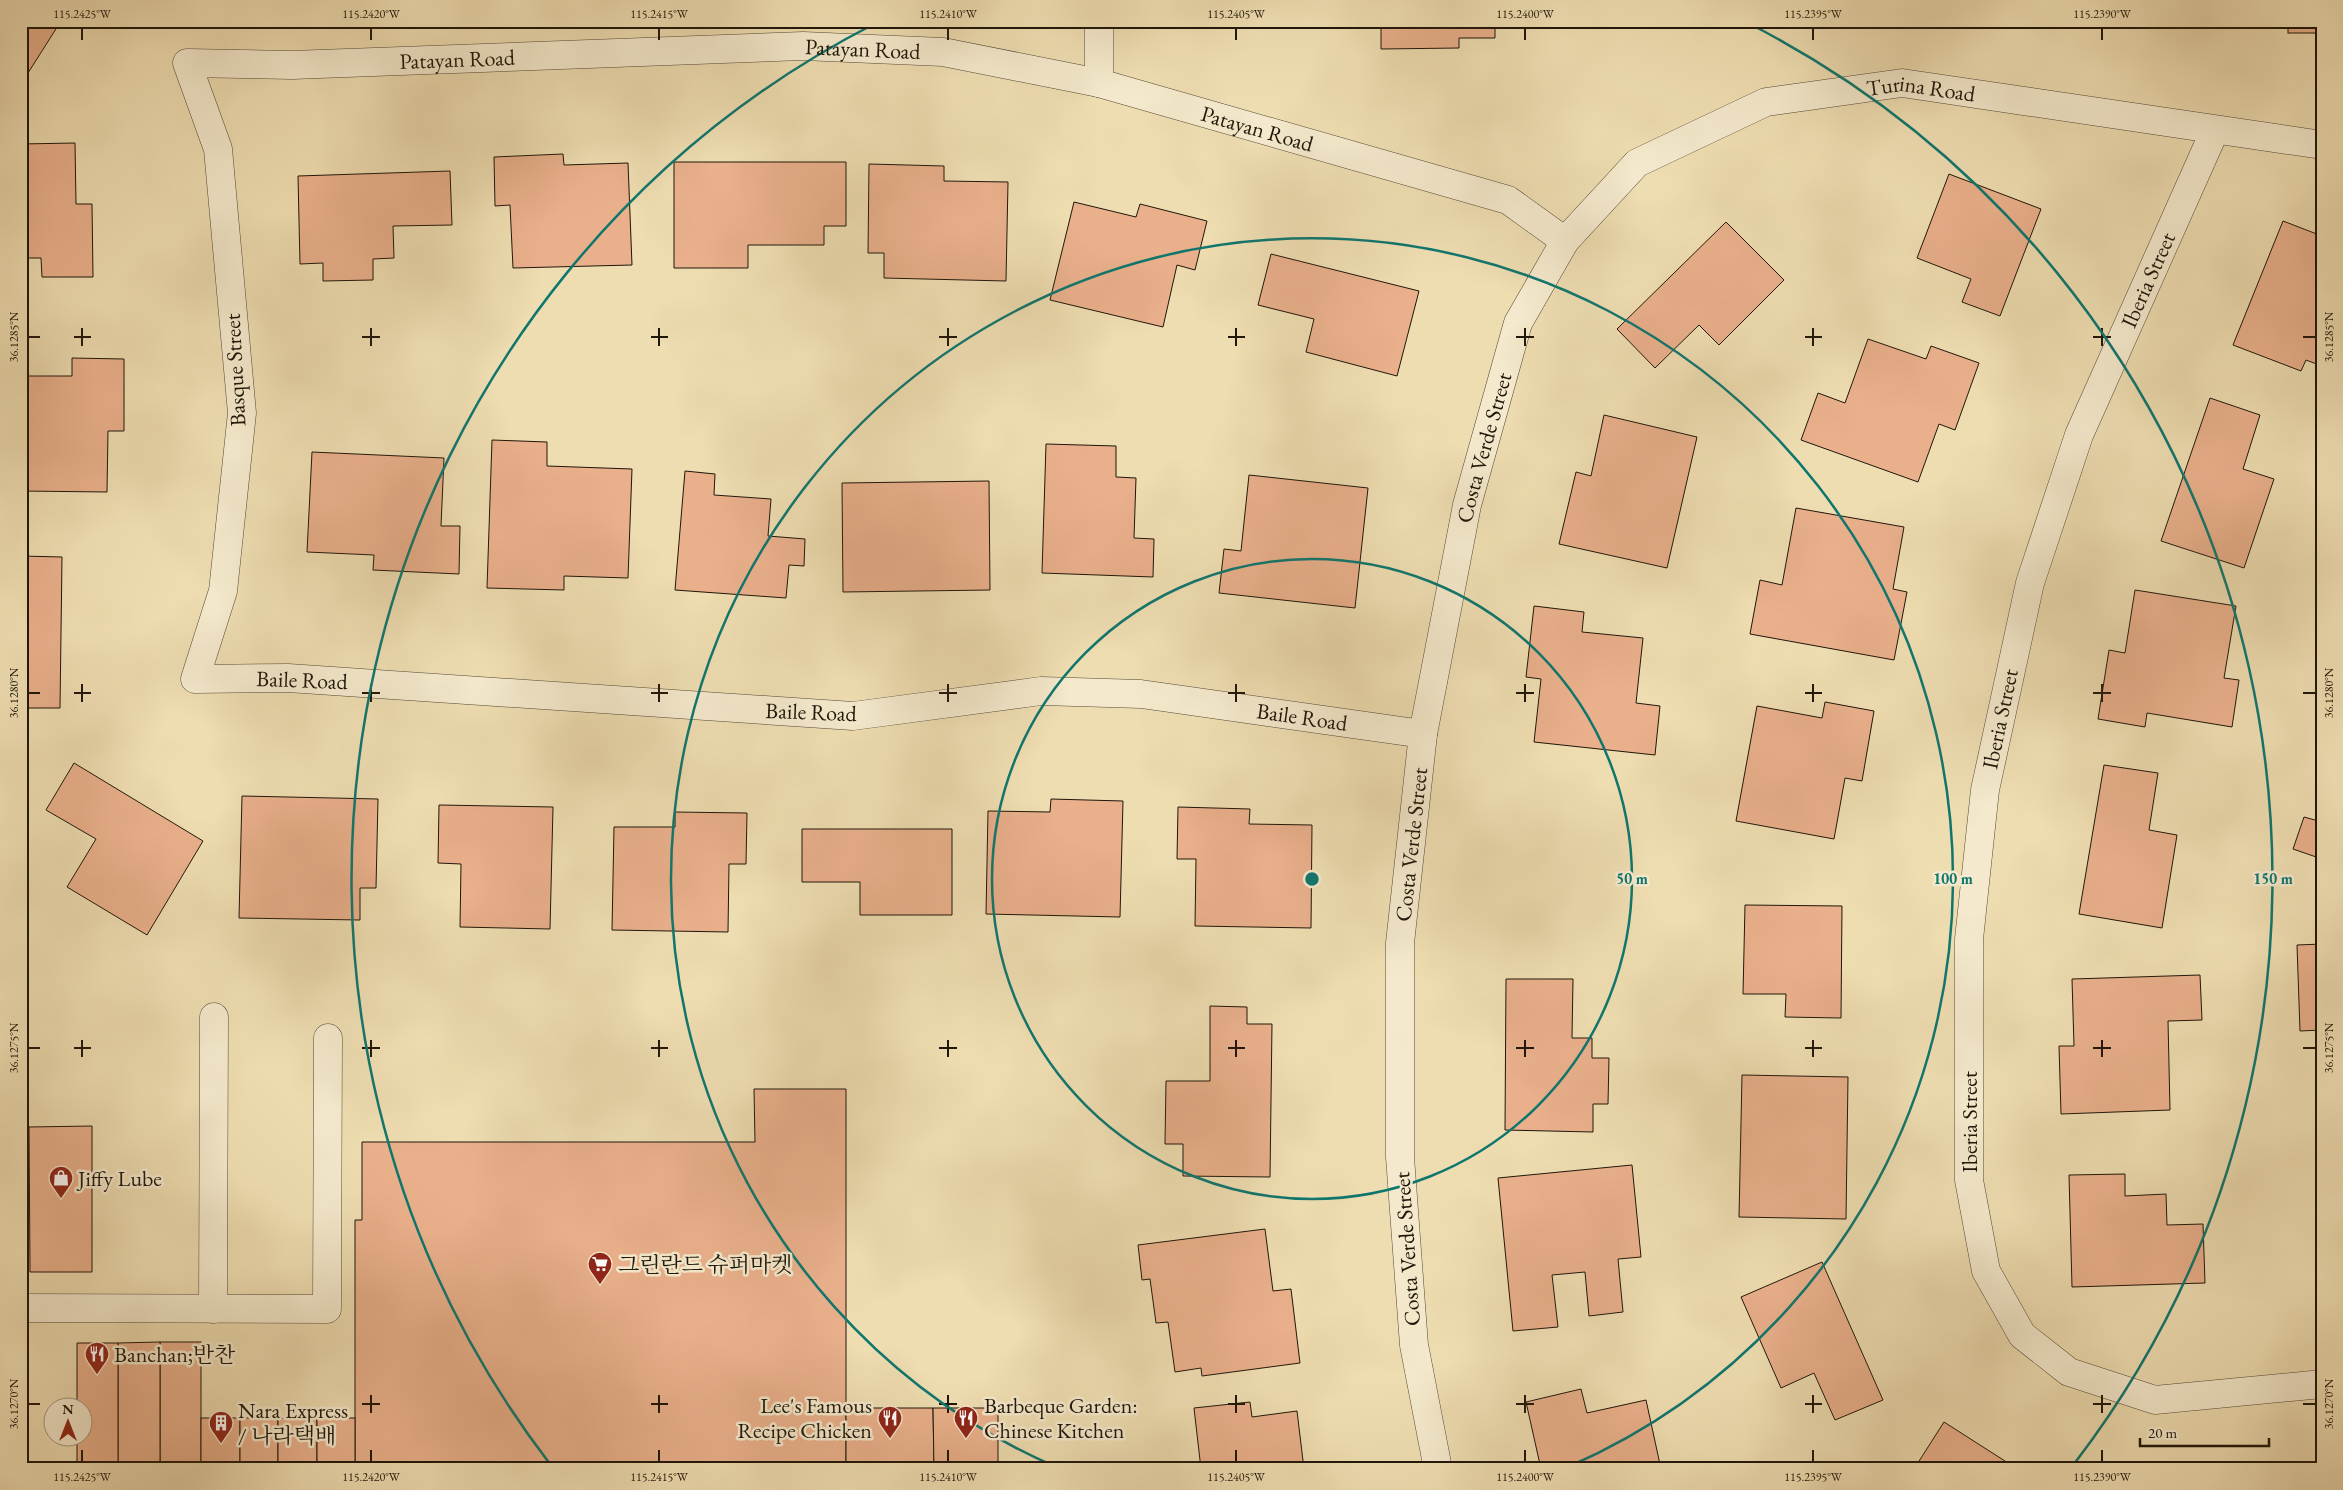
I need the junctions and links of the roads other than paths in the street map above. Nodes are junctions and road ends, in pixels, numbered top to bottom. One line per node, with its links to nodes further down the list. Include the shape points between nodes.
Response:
1 (1099, 21): 3 (street)
2 (187, 63): 3 (street, Patayan Road, via 292,65 803,46 943,52); 7 (street, Basque Street, via 218,149 242,413 222,591)
3 (1099, 83): 6 (street, Patayan Road, via 1508,200)
4 (2216, 130): 5 (street, Turina Road); 6 (street, Turina Road, via 1902,83 1766,102 1637,163); 13 (street, Iberia Street, via 2079,435 2030,583 1985,790 1969,939 1968,1180 1986,1271 2022,1335 2070,1372 2155,1400)
5 (2322, 145)
6 (1565, 241): 8 (street, Costa Verde Street, via 1515,332 1466,505)
7 (195, 679): 8 (street, Baile Road, via 288,678 853,716 1041,691 1140,694)
8 (1423, 734): 14 (street, Costa Verde Street, via 1400,943 1400,1156 1414,1345)
9 (214, 1017): 12 (street)
10 (328, 1038): 12 (street, via 327,1309)
11 (21, 1308): 12 (street)
12 (213, 1309)
13 (2322, 1384)
14 (1438, 1469)

